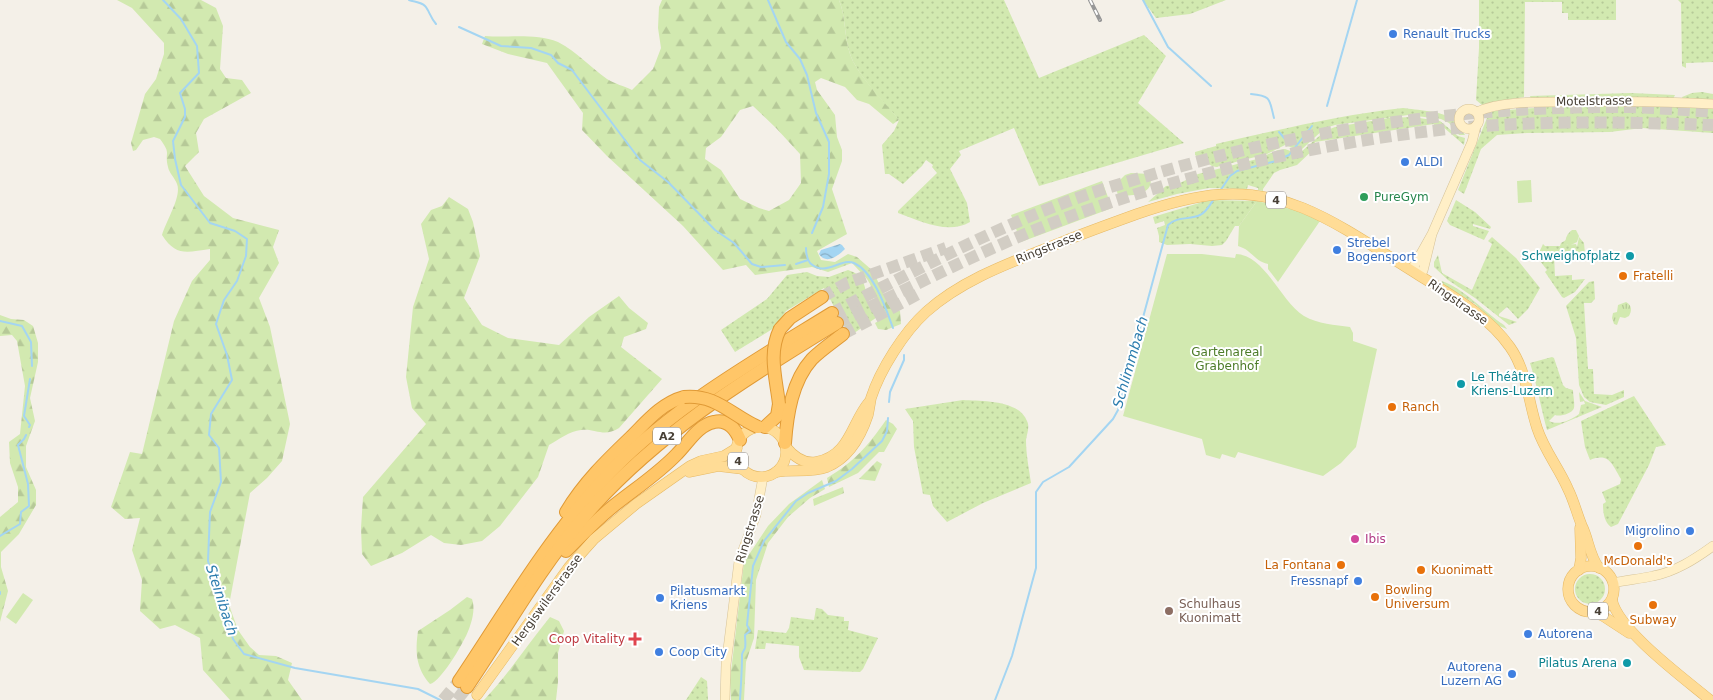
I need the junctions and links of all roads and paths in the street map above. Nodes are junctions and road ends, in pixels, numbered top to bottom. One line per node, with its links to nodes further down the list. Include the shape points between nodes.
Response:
1 (1713, 104): 2 (street, Motelstrasse, via 1643,100 1544,102 1486,107)
2 (1477, 112): 3 (street, via 1479,121); 3 (street, via 1468,109 1461,112 1460,124)
3 (1471, 127): 4 (street, via 1475,134 1432,234 1423,271)
4 (1416, 273): 10 (main road, Ringstrasse / 4, via 1303,208 1266,198 1227,194 1209,194 1168,203 984,275 938,302 919,318 898,346 863,408); 15 (main road, Ringstrasse / 4, via 1480,316 1510,347 1524,375 1539,435 1567,486)
5 (822, 297): 7 (highway, bridge, via 790,318 780,329 773,356 779,411 774,421)
6 (837, 324): 9 (highway, via 799,379 787,420); 16 (highway, A2, via 720,384 662,426 601,481); 21 (highway, A2, via 727,392 665,437 633,465 582,519)
7 (762, 427): 8 (main road, 4, via 750,430); 9 (main road, 4, via 778,434); 16 (highway, bridge, via 709,399 684,397 669,403 598,468 576,496)
8 (738, 444): 11 (main road, 4, via 737,459); 13 (main road, Hergiswilerstrasse / 4, via 724,456 698,462); 21 (highway, via 737,433 723,421 701,428 661,470 584,532)
9 (785, 445): 10 (main road, 4, via 798,459 814,462); 12 (main road, via 785,460)
10 (847, 447): 12 (main road, 4, via 840,459 825,468)
11 (742, 469): 13 (main road, Hergiswilerstrasse / 4, via 712,466); 14 (main road, 4, via 753,476)
12 (776, 472): 14 (main road, 4)
13 (674, 477): 25 (main road, Hergiswilerstrasse / 4, via 616,520 579,556)
14 (763, 477): 26 (street, Ringstrasse, via 756,515 739,561)
15 (1580, 522): 18 (main road, Ringstrasse / 4); 19 (main road, Ringstrasse / 4)
16 (552, 541): 25 (highway, A2)
17 (1713, 546): 20 (street, via 1671,571)
18 (1599, 568): 19 (main road, via 1590,566); 20 (main road, 4, via 1609,575)
19 (1579, 570): 23 (main road, 4, via 1569,582 1569,595 1578,608)
20 (1613, 583): 22 (main road, 4)
21 (533, 588): 25 (highway, A2)
22 (1612, 600): 23 (main road, 4); 24 (main road, 4, via 1618,615)
23 (1593, 612): 24 (main road, 4)
24 (1636, 637): 27 (main road, 4)
25 (468, 687)
26 (725, 700)
27 (1710, 700)

